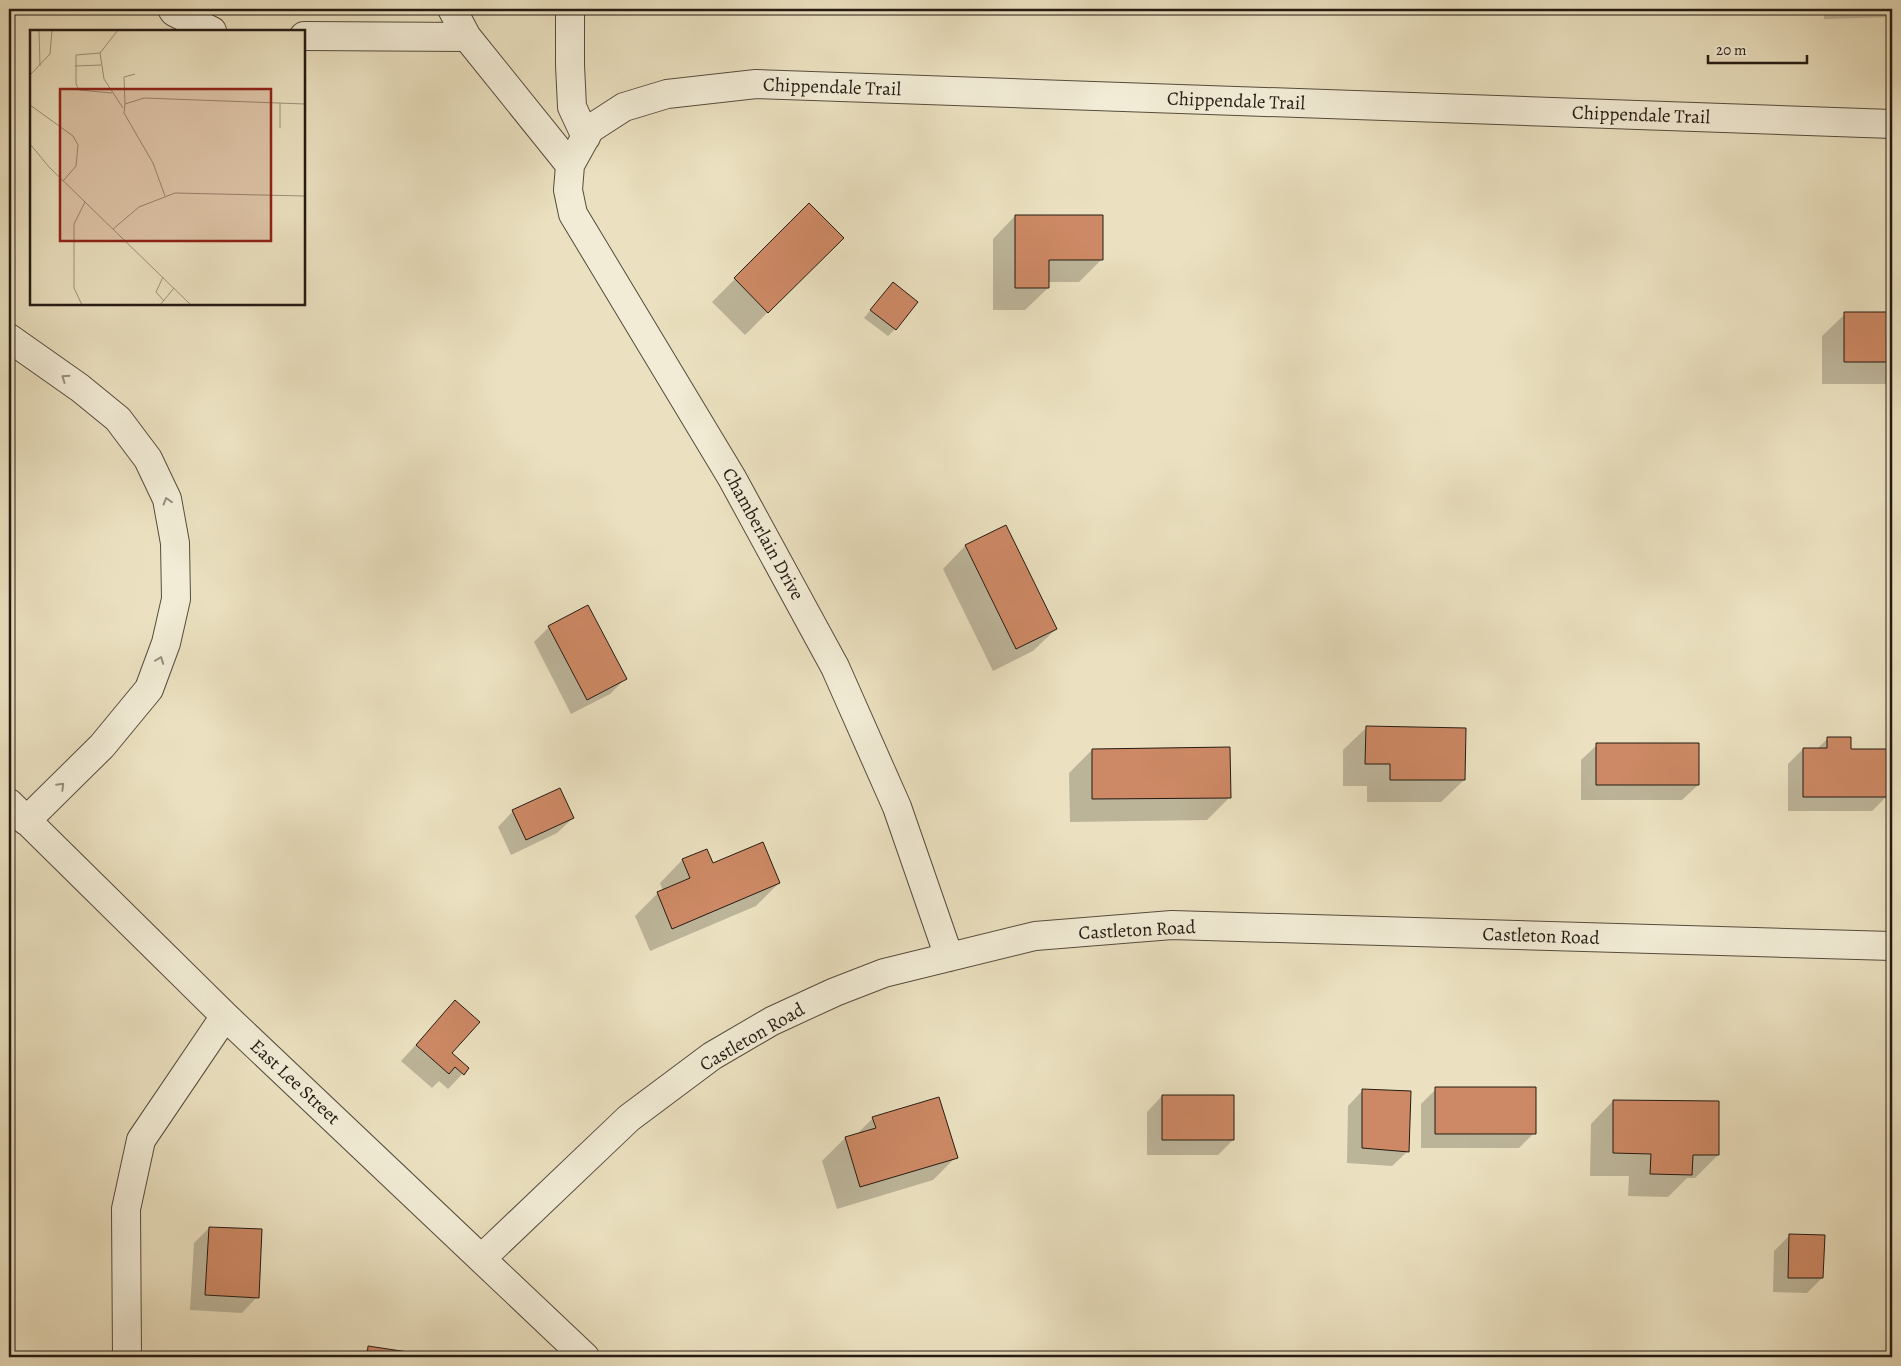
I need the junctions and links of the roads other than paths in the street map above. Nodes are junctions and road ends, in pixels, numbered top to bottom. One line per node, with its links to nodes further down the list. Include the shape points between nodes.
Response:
1 (172, 9): 4 (street)
2 (452, 9): 6 (street)
3 (570, 9): 8 (street, via 572,107)
4 (210, 30)
5 (305, 36): 6 (street)
6 (467, 37): 9 (street)
7 (1892, 124): 8 (street, Chippendale Trail, via 756,84 667,94 624,107)
8 (588, 133): 9 (street, Chamberlain Drive)
9 (570, 165): 13 (street, Chamberlain Drive, via 568,190 573,214 732,478 835,667 897,807)
10 (9, 338): 11 (street, one-way to 10, via 102,746 149,689 166,643 176,599 175,543 167,499 148,458 118,419)
11 (18, 812): 14 (street, East Lee Street)
12 (1892, 946): 13 (street, Castleton Road, via 1172,925 1034,936)
13 (949, 956): 15 (street, Castleton Road, via 884,973 835,992 772,1021 712,1056 629,1118)
14 (225, 1016): 15 (street, East Lee Street); 16 (street, via 141,1140 126,1209)
15 (482, 1258): 17 (street, East Lee Street)
16 (127, 1357)
17 (585, 1357)

